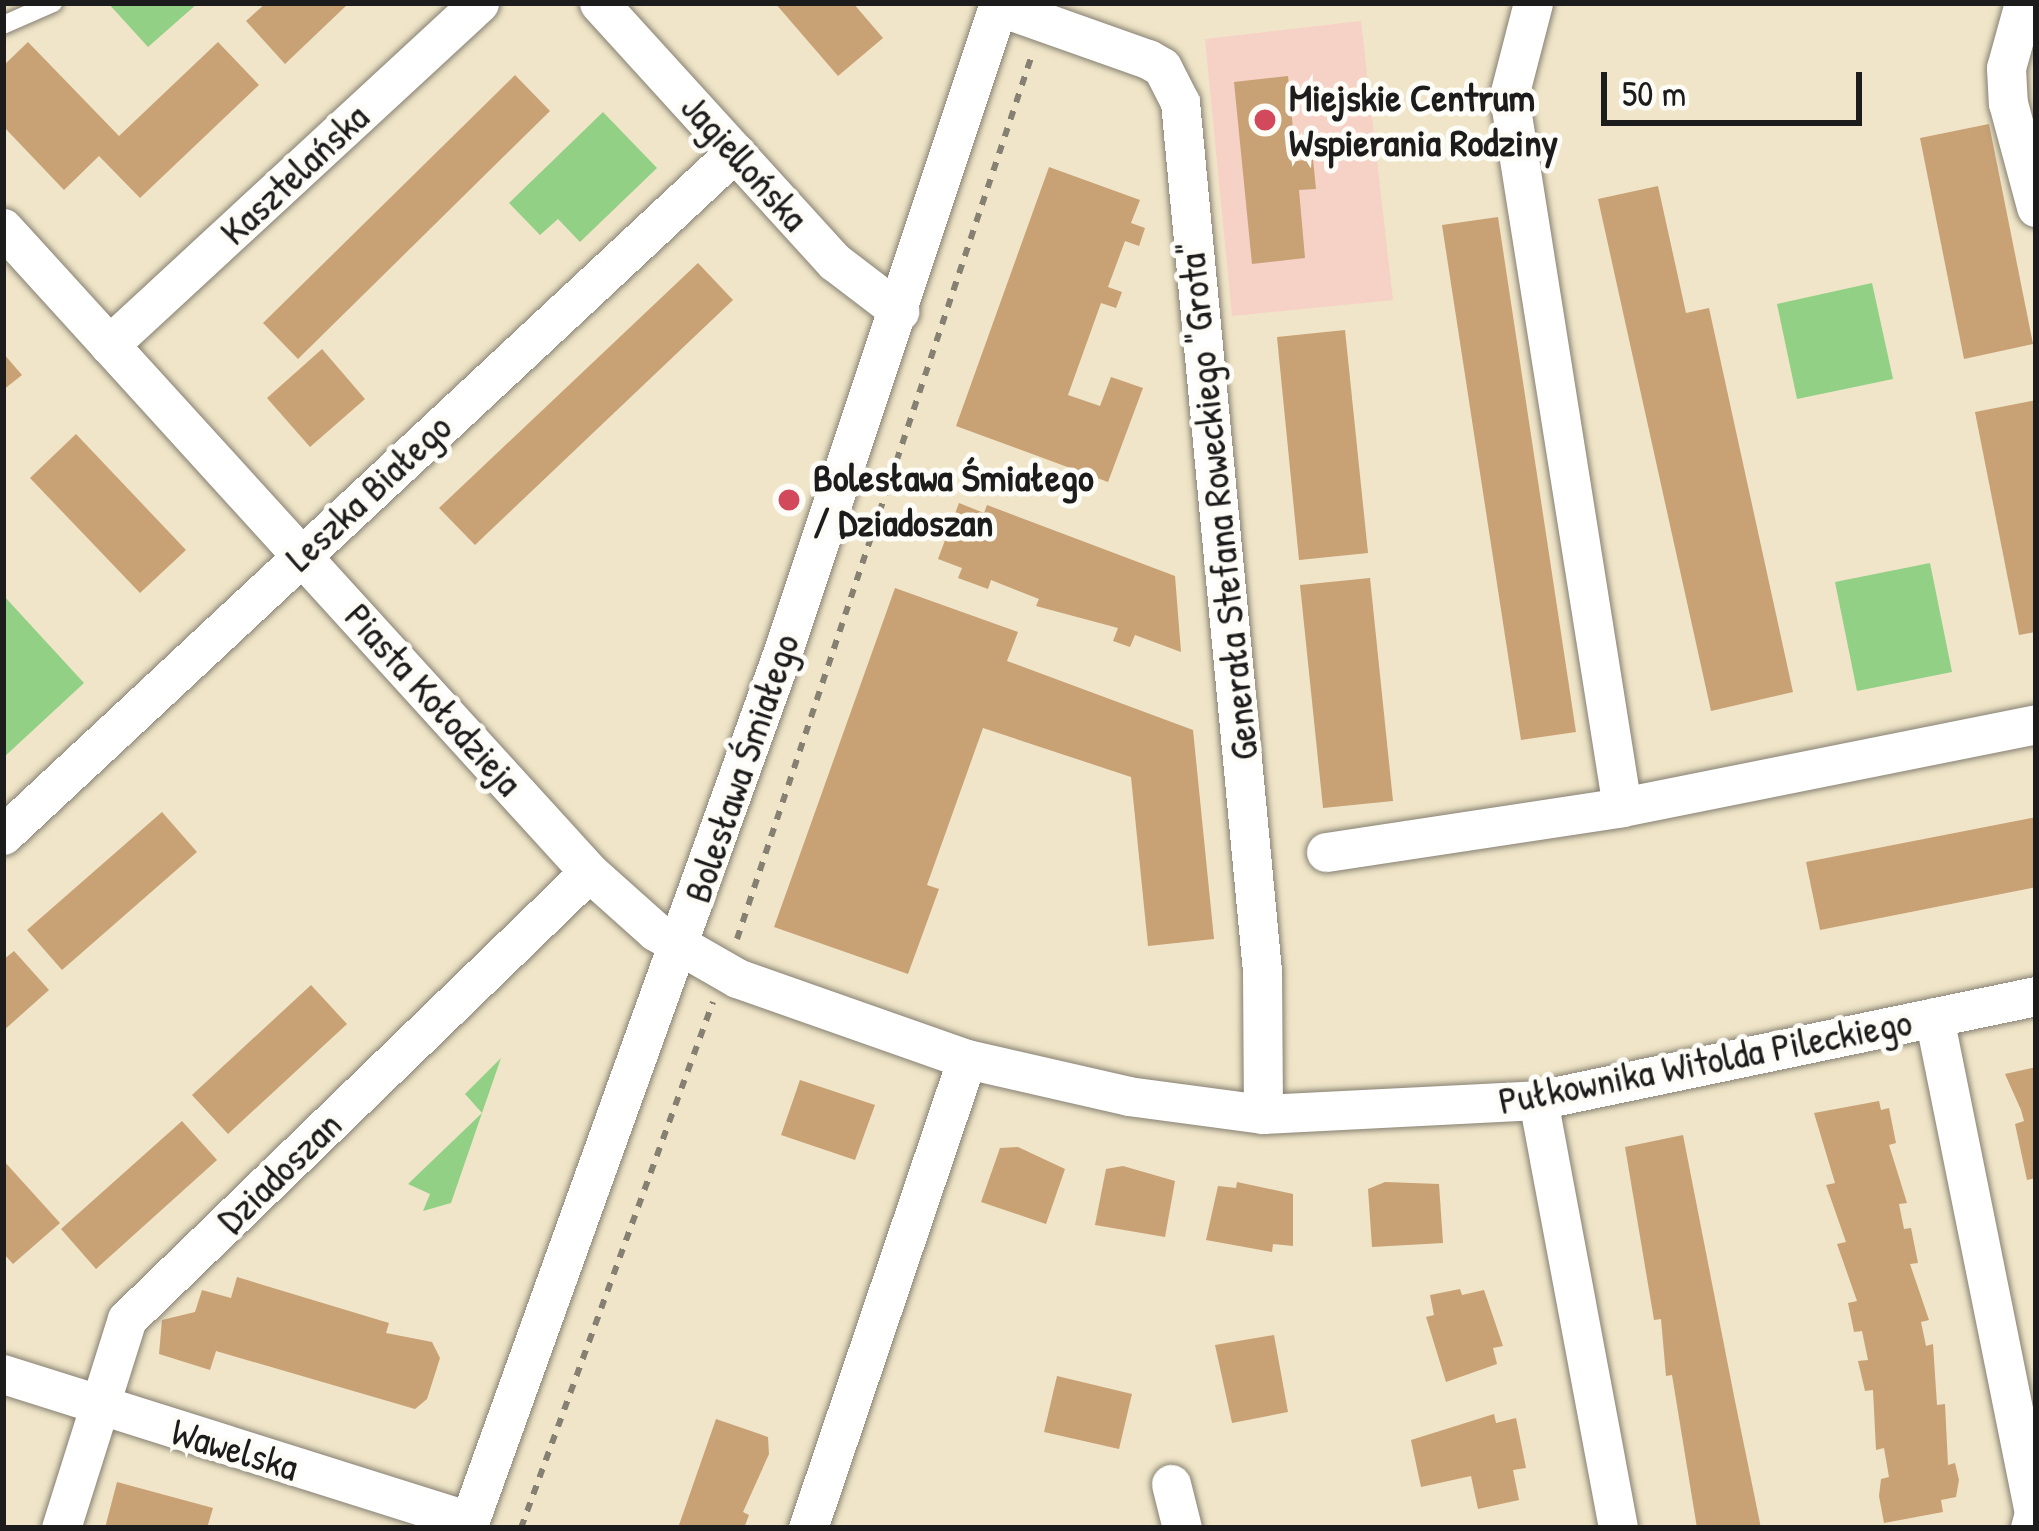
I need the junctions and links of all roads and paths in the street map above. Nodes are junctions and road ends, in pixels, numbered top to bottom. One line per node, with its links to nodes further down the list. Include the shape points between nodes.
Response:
1 (53, 3): 8 (lane)
2 (479, 3): 13 (street, Kasztelańska)
3 (599, 3): 9 (street, Jagiellońska)
4 (1533, 3): 16 (street, via 1509,97)
5 (2024, 3): 10 (street, via 2007,86)
6 (999, 4): 7 (street, Generała Stefana Roweckiego "Grota"); 12 (street, Bolesława Śmiałego)
7 (1043, 22): 21 (path); 26 (street, Generała Stefana Roweckiego "Grota", via 1162,68 1180,102 1253,865)
8 (3, 26)
9 (735, 152): 12 (street, Jagiellońska, via 866,292); 14 (street, Leszka Białego)
10 (2036, 207)
11 (3, 228): 13 (street, Piasta Kołodzieja)
12 (899, 311): 20 (street, Bolesława Śmiałego)
13 (109, 345): 14 (street, Piasta Kołodzieja)
14 (304, 553): 17 (street, Leszka Białego); 19 (street, Piasta Kołodzieja)
15 (2036, 724): 16 (street)
16 (1622, 807): 18 (street)
17 (3, 835)
18 (1326, 852)
19 (589, 872): 20 (street, Piasta Kołodzieja); 28 (street, Dziadoszan, via 127,1318)
20 (679, 948): 21 (street, Pułkownika Witolda Pileckiego); 30 (street, Bolesława Śmiałego)
21 (724, 973): 24 (street, Pułkownika Witolda Pileckiego); 32 (path)
22 (2036, 996): 23 (street, Pułkownika Witolda Pileckiego)
23 (1934, 1017): 25 (street, Pułkownika Witolda Pileckiego); 36 (street, via 2034,1513)
24 (967, 1058): 26 (street, Pułkownika Witolda Pileckiego, via 1129,1096); 33 (street)
25 (1538, 1100): 26 (street, Pułkownika Witolda Pileckiego); 35 (street)
26 (1262, 1114)
27 (3, 1374): 28 (street, Wawelska)
28 (96, 1408): 30 (street, Wawelska); 31 (street, Dziadoszan)
29 (1171, 1484): 34 (street)
30 (468, 1525)
31 (61, 1528)
32 (521, 1528)
33 (808, 1528)
34 (1182, 1528)
35 (1618, 1528)
36 (2030, 1528)

